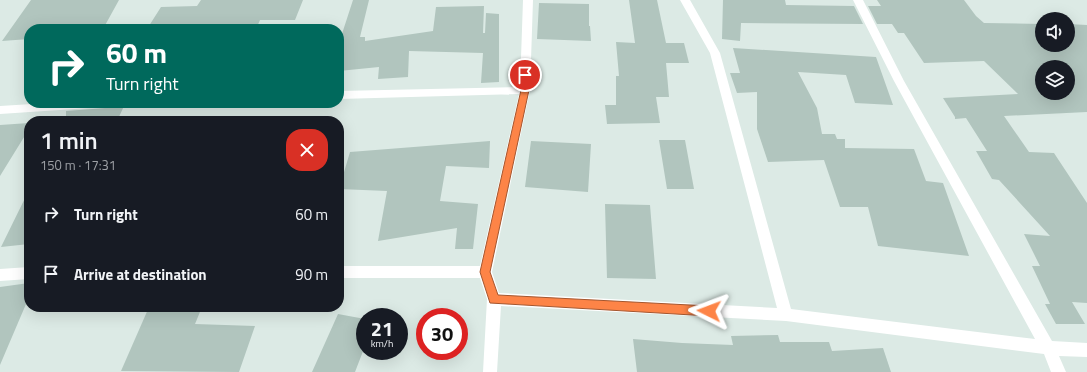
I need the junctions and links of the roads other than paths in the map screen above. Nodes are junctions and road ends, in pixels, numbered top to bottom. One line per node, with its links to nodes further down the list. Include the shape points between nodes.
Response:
1 (528, 0): 4 (street)
2 (685, 0): 13 (street, via 715,53)
3 (858, 0): 14 (street, via 899,81)
4 (525, 90): 5 (street); 9 (street)
5 (344, 95)
6 (30, 108): 7 (street)
7 (0, 110)
8 (344, 272): 9 (street)
9 (485, 272): 12 (street)
10 (24, 273): 11 (street)
11 (0, 275)
12 (494, 299): 13 (street); 16 (street)
13 (786, 315): 14 (street)
14 (1048, 348): 15 (street); 17 (street)
15 (1087, 350)
16 (490, 372)
17 (1059, 372)

